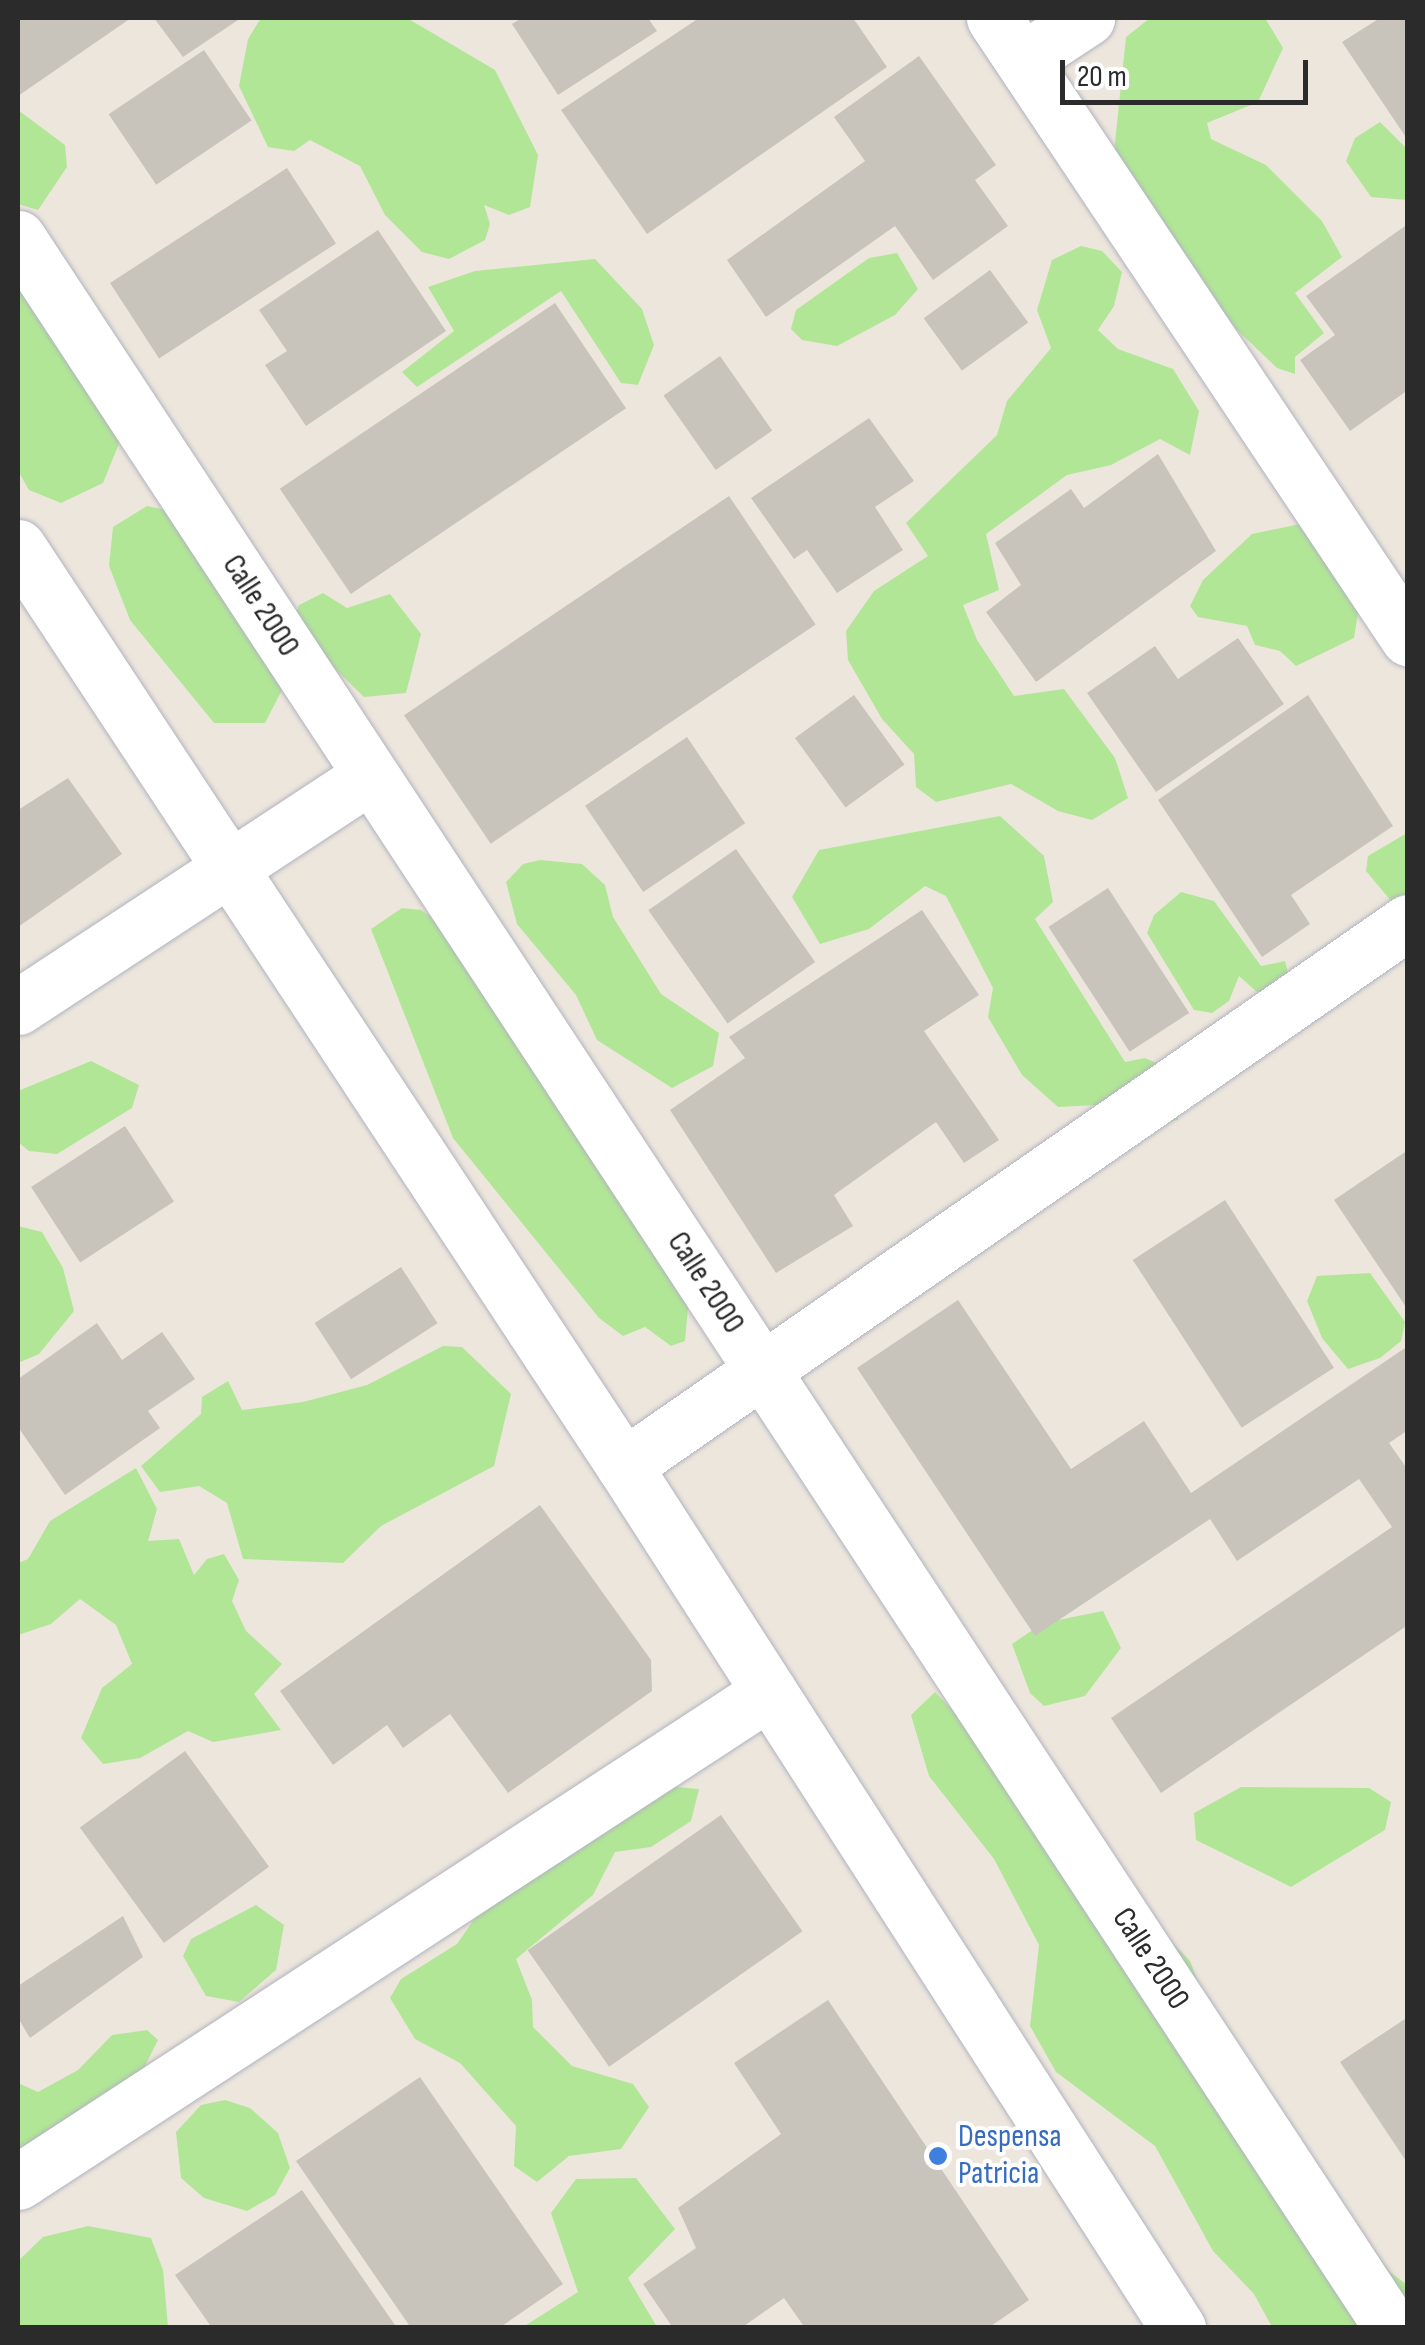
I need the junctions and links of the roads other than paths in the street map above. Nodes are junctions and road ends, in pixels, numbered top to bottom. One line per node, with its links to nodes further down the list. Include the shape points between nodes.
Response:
1 (1087, 18): 2 (street)
2 (1008, 39): 5 (street)
3 (18, 238): 6 (street, Calle 2000)
4 (18, 547): 7 (street)
5 (1408, 638)
6 (371, 774): 7 (street); 10 (street, Calle 2000)
7 (230, 869): 9 (street); 11 (street)
8 (1408, 922): 10 (street)
9 (18, 1007)
10 (760, 1366): 11 (street); 15 (street, Calle 2000)
11 (624, 1466): 12 (street)
12 (770, 1692): 13 (street); 14 (street)
13 (18, 2182)
14 (1178, 2328)
15 (1392, 2328)

